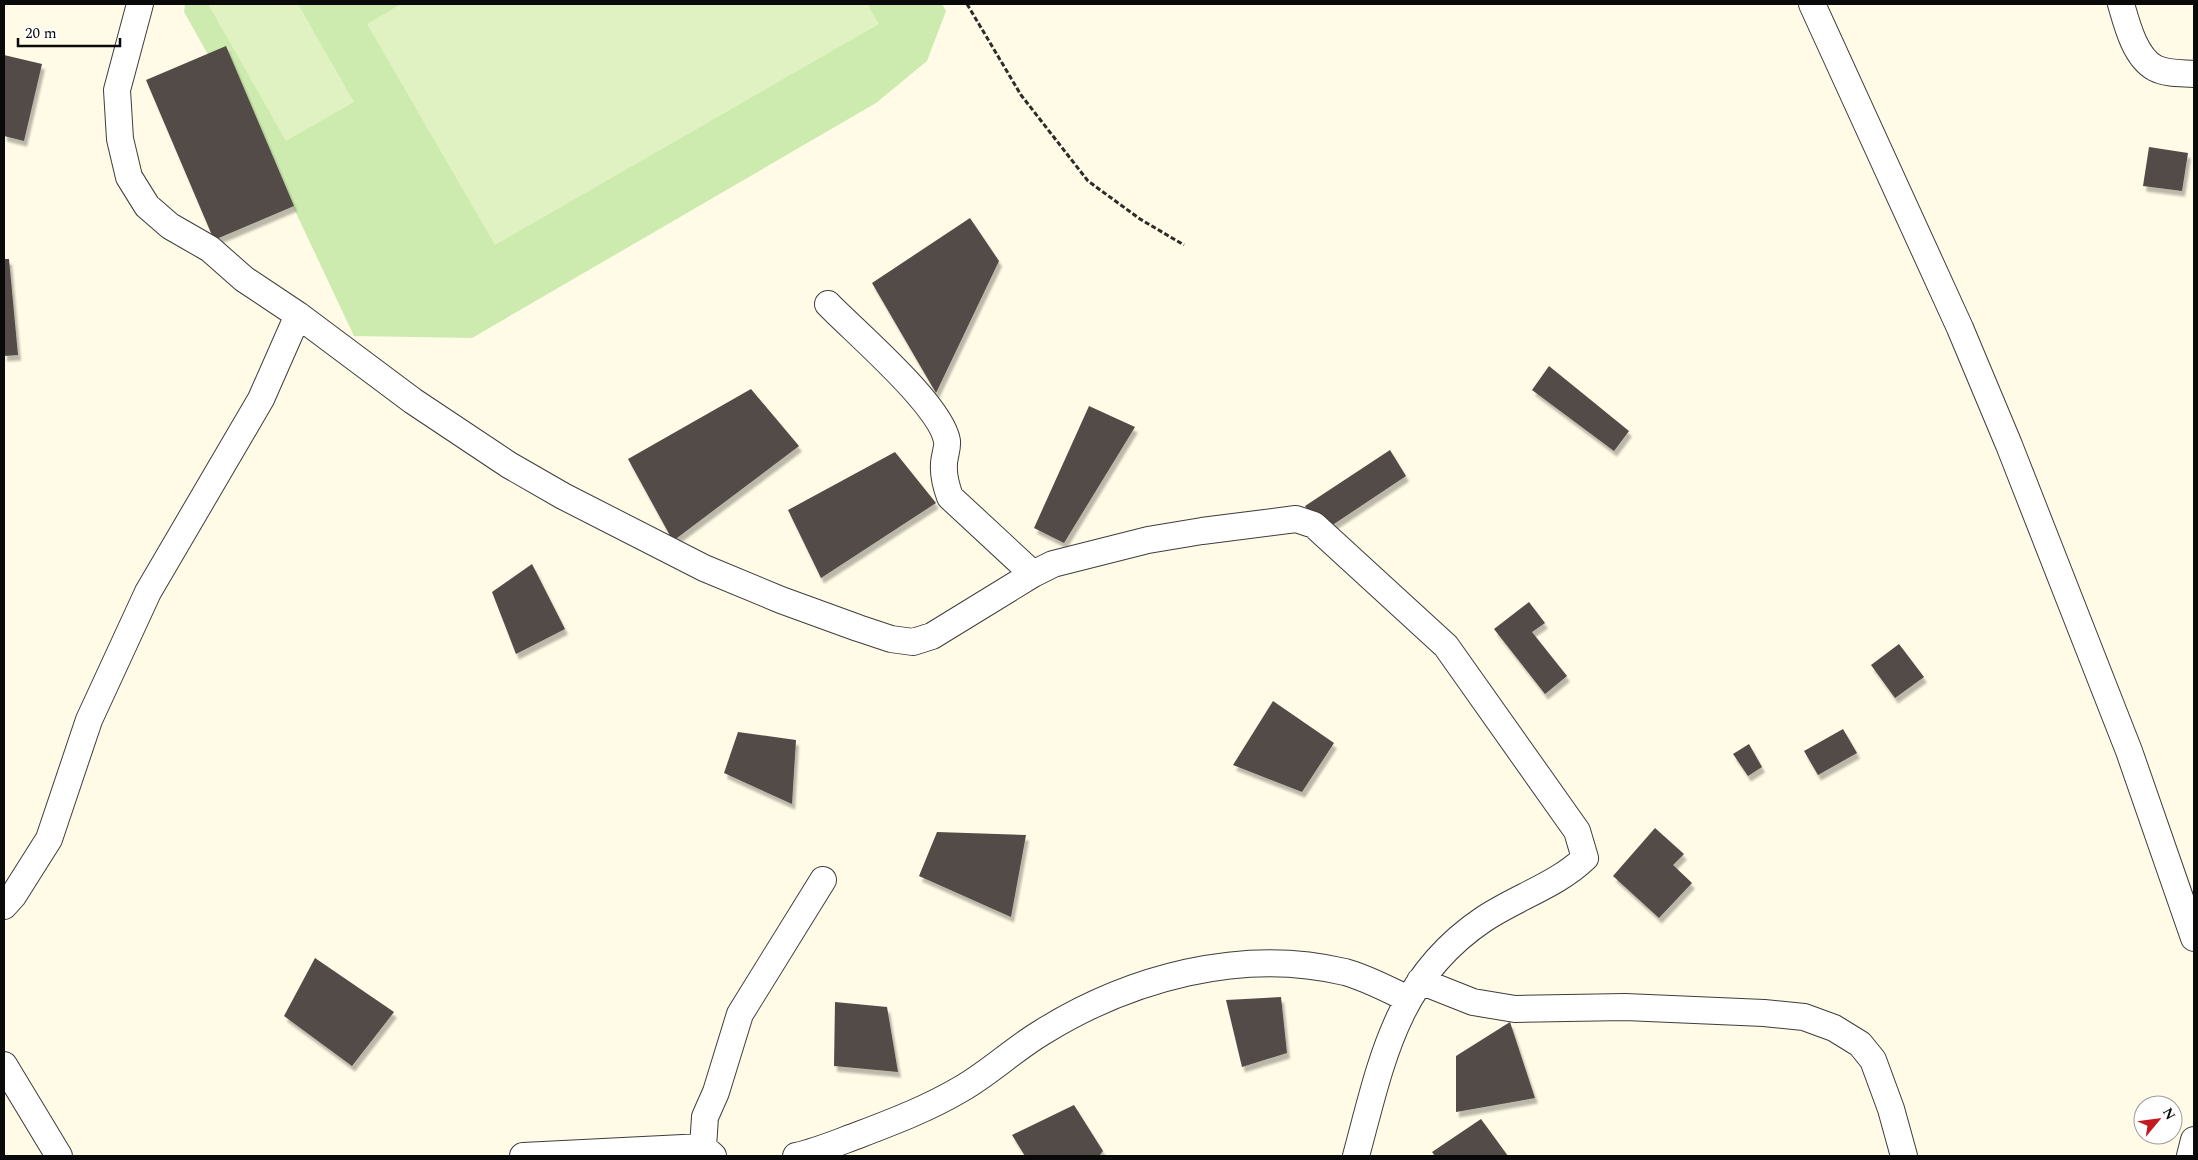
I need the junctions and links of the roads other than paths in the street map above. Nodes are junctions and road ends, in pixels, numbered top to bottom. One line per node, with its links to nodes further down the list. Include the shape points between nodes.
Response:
1 (140, 4): 6 (street, via 117,90 120,139 130,177 147,206 170,226 210,249 244,279)
2 (1812, 4): 10 (street, via 1960,328 2009,445 2129,751)
3 (2121, 4): 4 (street, via 2137,50 2155,68)
4 (2194, 74)
5 (828, 304): 7 (street, via 923,398 939,420 947,442 944,482 950,497)
6 (298, 315): 7 (street, via 413,401 509,465 563,496 704,568 858,628 891,639 913,642 932,636); 9 (street, via 261,399 148,592 89,720 49,839)
7 (1032, 574): 11 (street, via 1053,564 1148,540 1296,520 1321,530 1446,646 1577,831 1585,858 1565,874 1466,931 1450,945)
8 (823, 880): 14 (street, via 740,1014 705,1117)
9 (4, 906)
10 (2194, 938)
11 (1414, 990): 17 (street, via 1303,964 1236,965 1171,975 1107,998 1042,1032 962,1089 904,1118); 18 (street, via 1388,1045); 19 (street, via 1515,1010 1625,1007 1804,1017 1834,1028 1860,1044 1873,1060)
12 (4, 1065): 15 (street)
13 (2194, 1140): 20 (street)
14 (708, 1151): 16 (street)
15 (60, 1156)
16 (523, 1156)
17 (796, 1156)
18 (1356, 1156)
19 (1904, 1156)
20 (2190, 1156)

